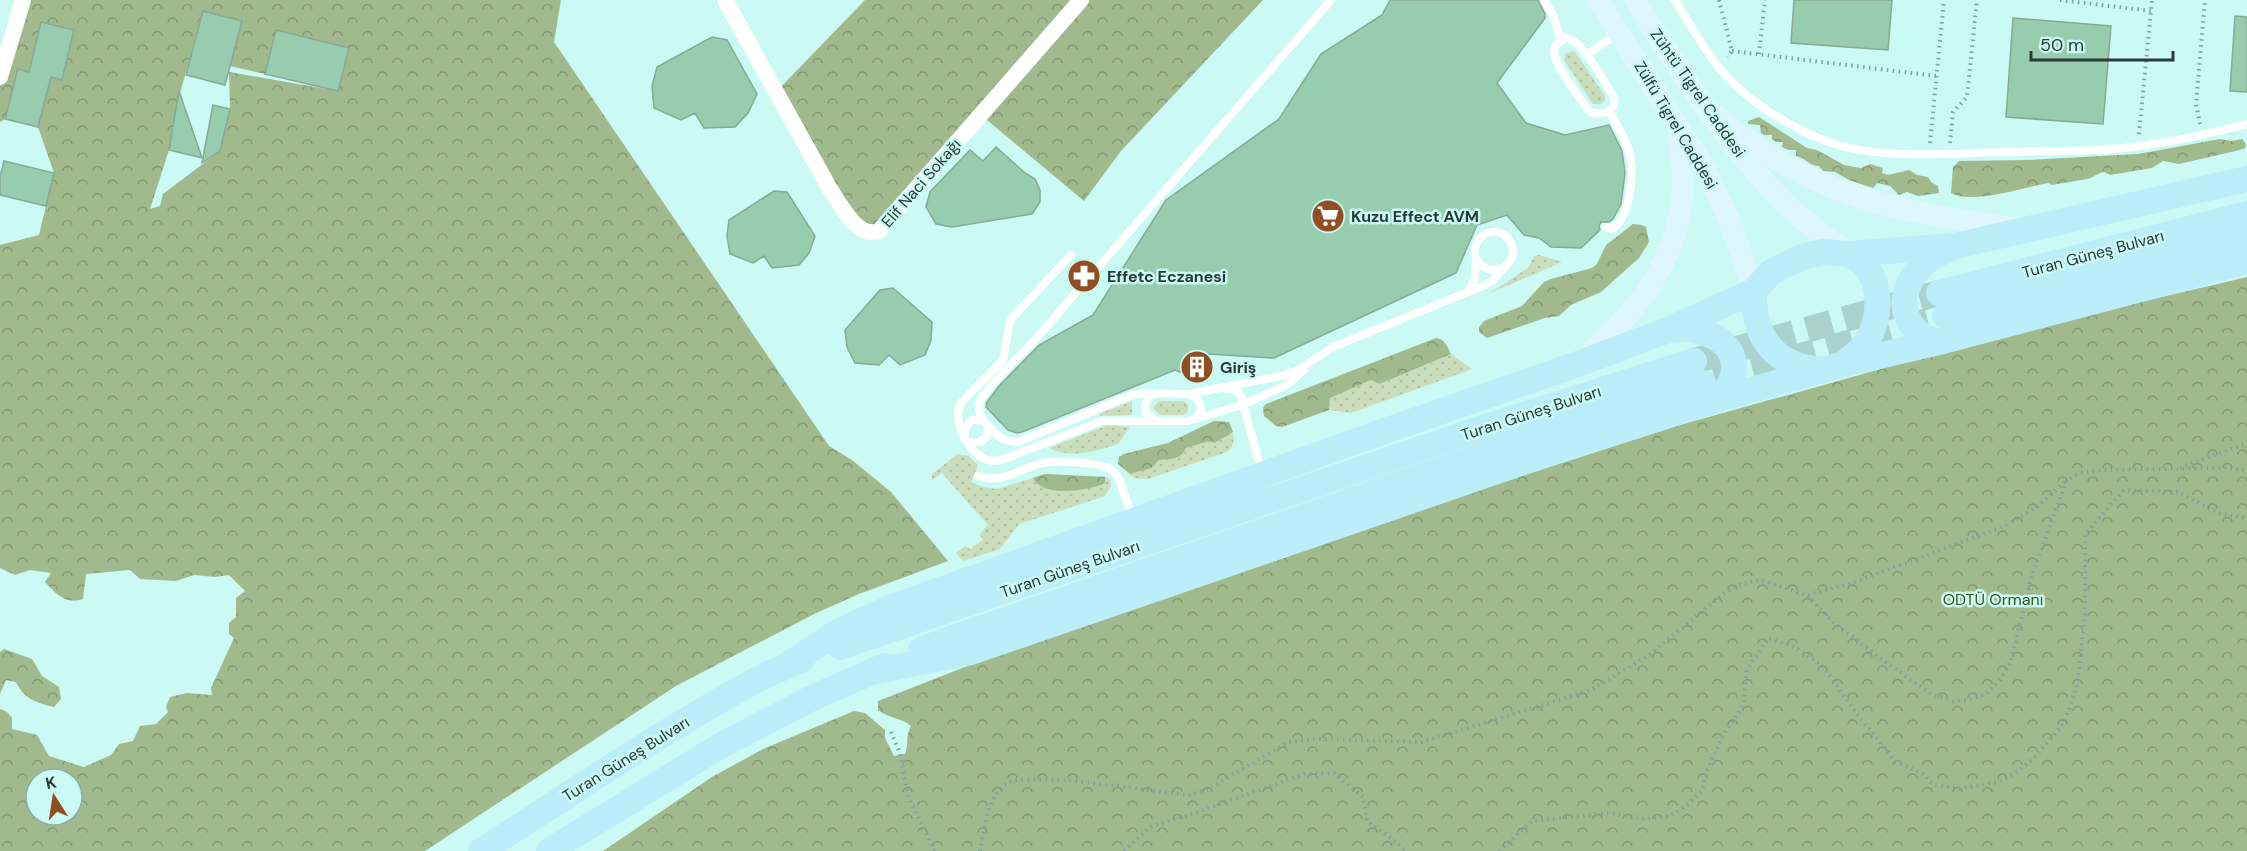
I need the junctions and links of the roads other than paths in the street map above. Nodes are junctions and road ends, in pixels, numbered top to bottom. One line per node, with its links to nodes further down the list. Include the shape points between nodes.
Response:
1 (23, 0): 12 (street)
2 (725, 0): 3 (street, Elif Naci Sokağı, via 830,189 848,215 869,233 879,231)
3 (1081, 0)
4 (1331, 0): 42 (lane, via 984,394 979,406)
5 (1544, 0): 10 (lane)
6 (1598, 0): 9 (main road, Zülfü Tigrel Caddesi)
7 (1635, 0): 13 (main road, Zühtü Tigrel Caddesi)
8 (1675, 0): 16 (lane, via 1718,67 1753,99 1794,127 1841,146 1950,153 2138,146)
9 (1620, 33): 11 (lane); 15 (main road, Zülfü Tigrel Caddesi)
10 (1561, 41): 11 (lane, via 1571,39); 14 (lane, via 1554,49 1555,60 1589,111 1601,115)
11 (1586, 56): 14 (lane, via 1615,99)
12 (0, 77)
13 (1703, 106): 20 (main road, via 1772,157 1853,196 1900,209); 23 (main road, Zühtü Tigrel Caddesi, via 1770,188)
14 (1610, 112): 19 (lane, via 1632,163 1628,204 1617,226)
15 (1676, 122): 28 (main road, Zülfü Tigrel Caddesi, via 1719,197); 33 (main road, via 1683,194 1669,250 1642,300)
16 (2247, 124)
17 (2247, 179): 20 (main road)
18 (2247, 214): 21 (main road, Turan Güneş Bulvarı, via 1942,305)
19 (1605, 227)
20 (2029, 230): 22 (main road)
21 (2247, 240)
22 (1955, 246): 23 (main road); 31 (main road, via 1925,263 1909,283 1905,296 1906,316 1912,326)
23 (1848, 254): 28 (main road, via 1815,253 1793,260 1771,272); 34 (main road, via 1861,261 1871,276 1878,309 1868,340)
24 (1071, 255): 43 (lane, via 1017,311 1009,326 1003,360 960,404 957,418)
25 (1476, 256): 27 (lane, via 1489,269); 27 (lane, via 1481,238 1498,232 1508,238 1513,249); 29 (lane, via 1475,278)
26 (2247, 261): 31 (main road)
27 (1507, 265): 29 (lane, via 1492,281)
28 (1754, 291): 30 (main road); 34 (main road, via 1755,318 1771,349 1788,362 1807,369)
29 (1468, 292): 32 (lane, via 1333,347)
30 (1665, 331): 33 (main road); 35 (main road, via 1699,330 1729,349 1734,363 1729,387)
31 (1936, 342): 34 (main road)
32 (1312, 360): 36 (lane, via 1286,375); 39 (lane, via 1287,385)
33 (1578, 364): 44 (main road)
34 (1833, 367): 35 (main road)
35 (1706, 381): 47 (main road, Turan Güneş Bulvarı, via 1470,432); 49 (main road, via 1554,452 971,652 871,672 720,746)
36 (1219, 387): 38 (lane); 39 (lane, via 1237,391)
37 (1156, 393): 38 (lane); 41 (lane, via 1144,404 1146,413); 42 (lane, via 1132,395 1018,442 1005,440)
38 (1189, 394): 40 (lane, via 1201,405 1199,416)
39 (1242, 405): 40 (lane); 44 (lane)
40 (1194, 419): 41 (lane)
41 (1157, 421): 43 (lane, via 1102,421 998,460 984,459)
42 (985, 423): 43 (lane, via 968,423 964,431); 43 (lane, via 989,432 985,440)
43 (967, 440)
44 (1263, 474): 46 (main road)
45 (978, 476): 46 (lane, via 1000,479 1050,462 1107,467 1119,479)
46 (1134, 520): 47 (main road, via 890,608 839,631)
47 (786, 666): 48 (main road, Turan Güneş Bulvarı, via 652,741)
48 (481, 851)
49 (549, 851)

